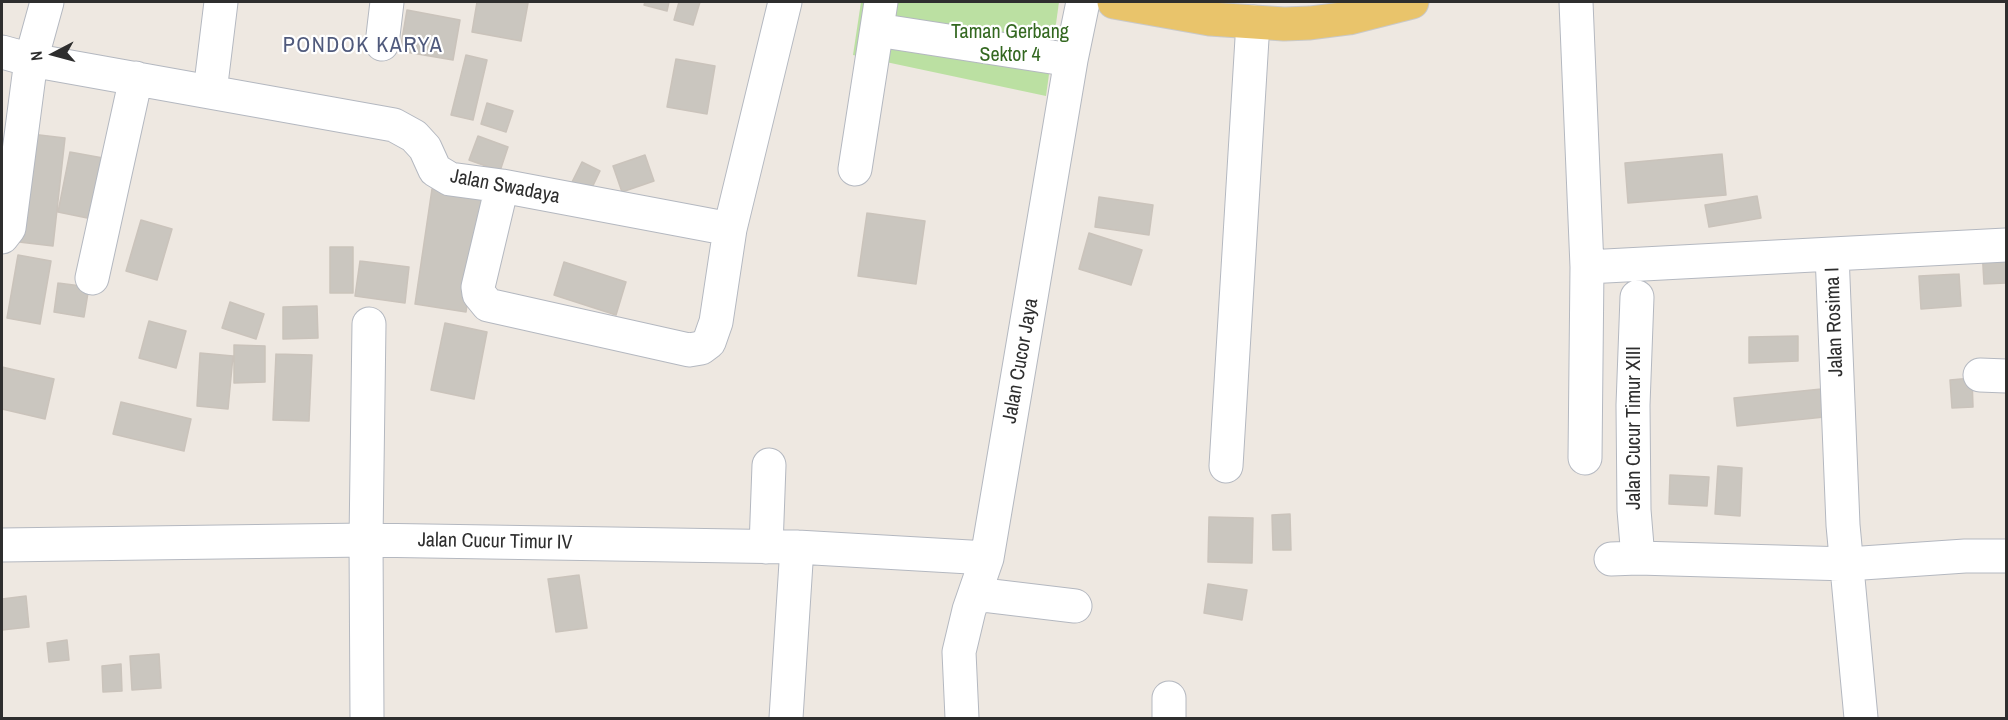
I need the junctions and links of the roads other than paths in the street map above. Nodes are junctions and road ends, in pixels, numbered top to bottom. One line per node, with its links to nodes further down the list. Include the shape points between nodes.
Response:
1 (47, 2): 13 (street)
2 (221, 2): 16 (street)
3 (387, 2): 12 (street)
4 (785, 2): 19 (street)
5 (1083, 2): 14 (street, Jalan Cucor Jaya)
6 (1114, 2): 9 (main road)
7 (1412, 2): 11 (main road, via 1331,21)
8 (1576, 2): 23 (street)
9 (1175, 8): 11 (main road)
10 (879, 16): 14 (street); 17 (street)
11 (1253, 22): 29 (street)
12 (382, 44)
13 (16, 56): 15 (street, Jalan Swadaya); 20 (street, via 9,228)
14 (1071, 60): 34 (street, Jalan Cucor Jaya)
15 (136, 78): 16 (street, Jalan Swadaya); 24 (street)
16 (210, 92): 18 (street, Jalan Swadaya, via 394,125 414,136 438,173 450,179)
17 (855, 169)
18 (502, 186): 19 (street, Jalan Swadaya); 19 (street, via 478,287 488,305 689,350 709,342 716,322)
19 (730, 229)
20 (2, 237)
21 (2007, 245): 22 (street)
22 (1832, 254): 23 (street, Jalan Rosima I); 35 (street, Jalan Rosima I)
23 (1587, 267): 27 (street)
24 (92, 278)
25 (1637, 297): 35 (street, Jalan Cucur Timur XIII, via 1634,510 1625,558)
26 (369, 324): 30 (street)
27 (1585, 458)
28 (769, 465): 32 (street)
29 (1226, 465)
30 (366, 540): 31 (street, Jalan Cucur Timur IV); 32 (street, Jalan Cucur Timur IV); 38 (street)
31 (2, 545)
32 (782, 547): 34 (street, Jalan Cucur Timur IV); 39 (street)
33 (2007, 556): 35 (street, Jalan Cucur Timur XIII)
34 (987, 558): 36 (street, Jalan Cucor Jaya)
35 (1848, 564): 41 (street, Jalan Rosima I)
36 (975, 594): 37 (street); 40 (street, Jalan Cucor Jaya, via 959,651)
37 (1075, 606)
38 (367, 718)
39 (786, 718)
40 (962, 718)
41 (1861, 718)

